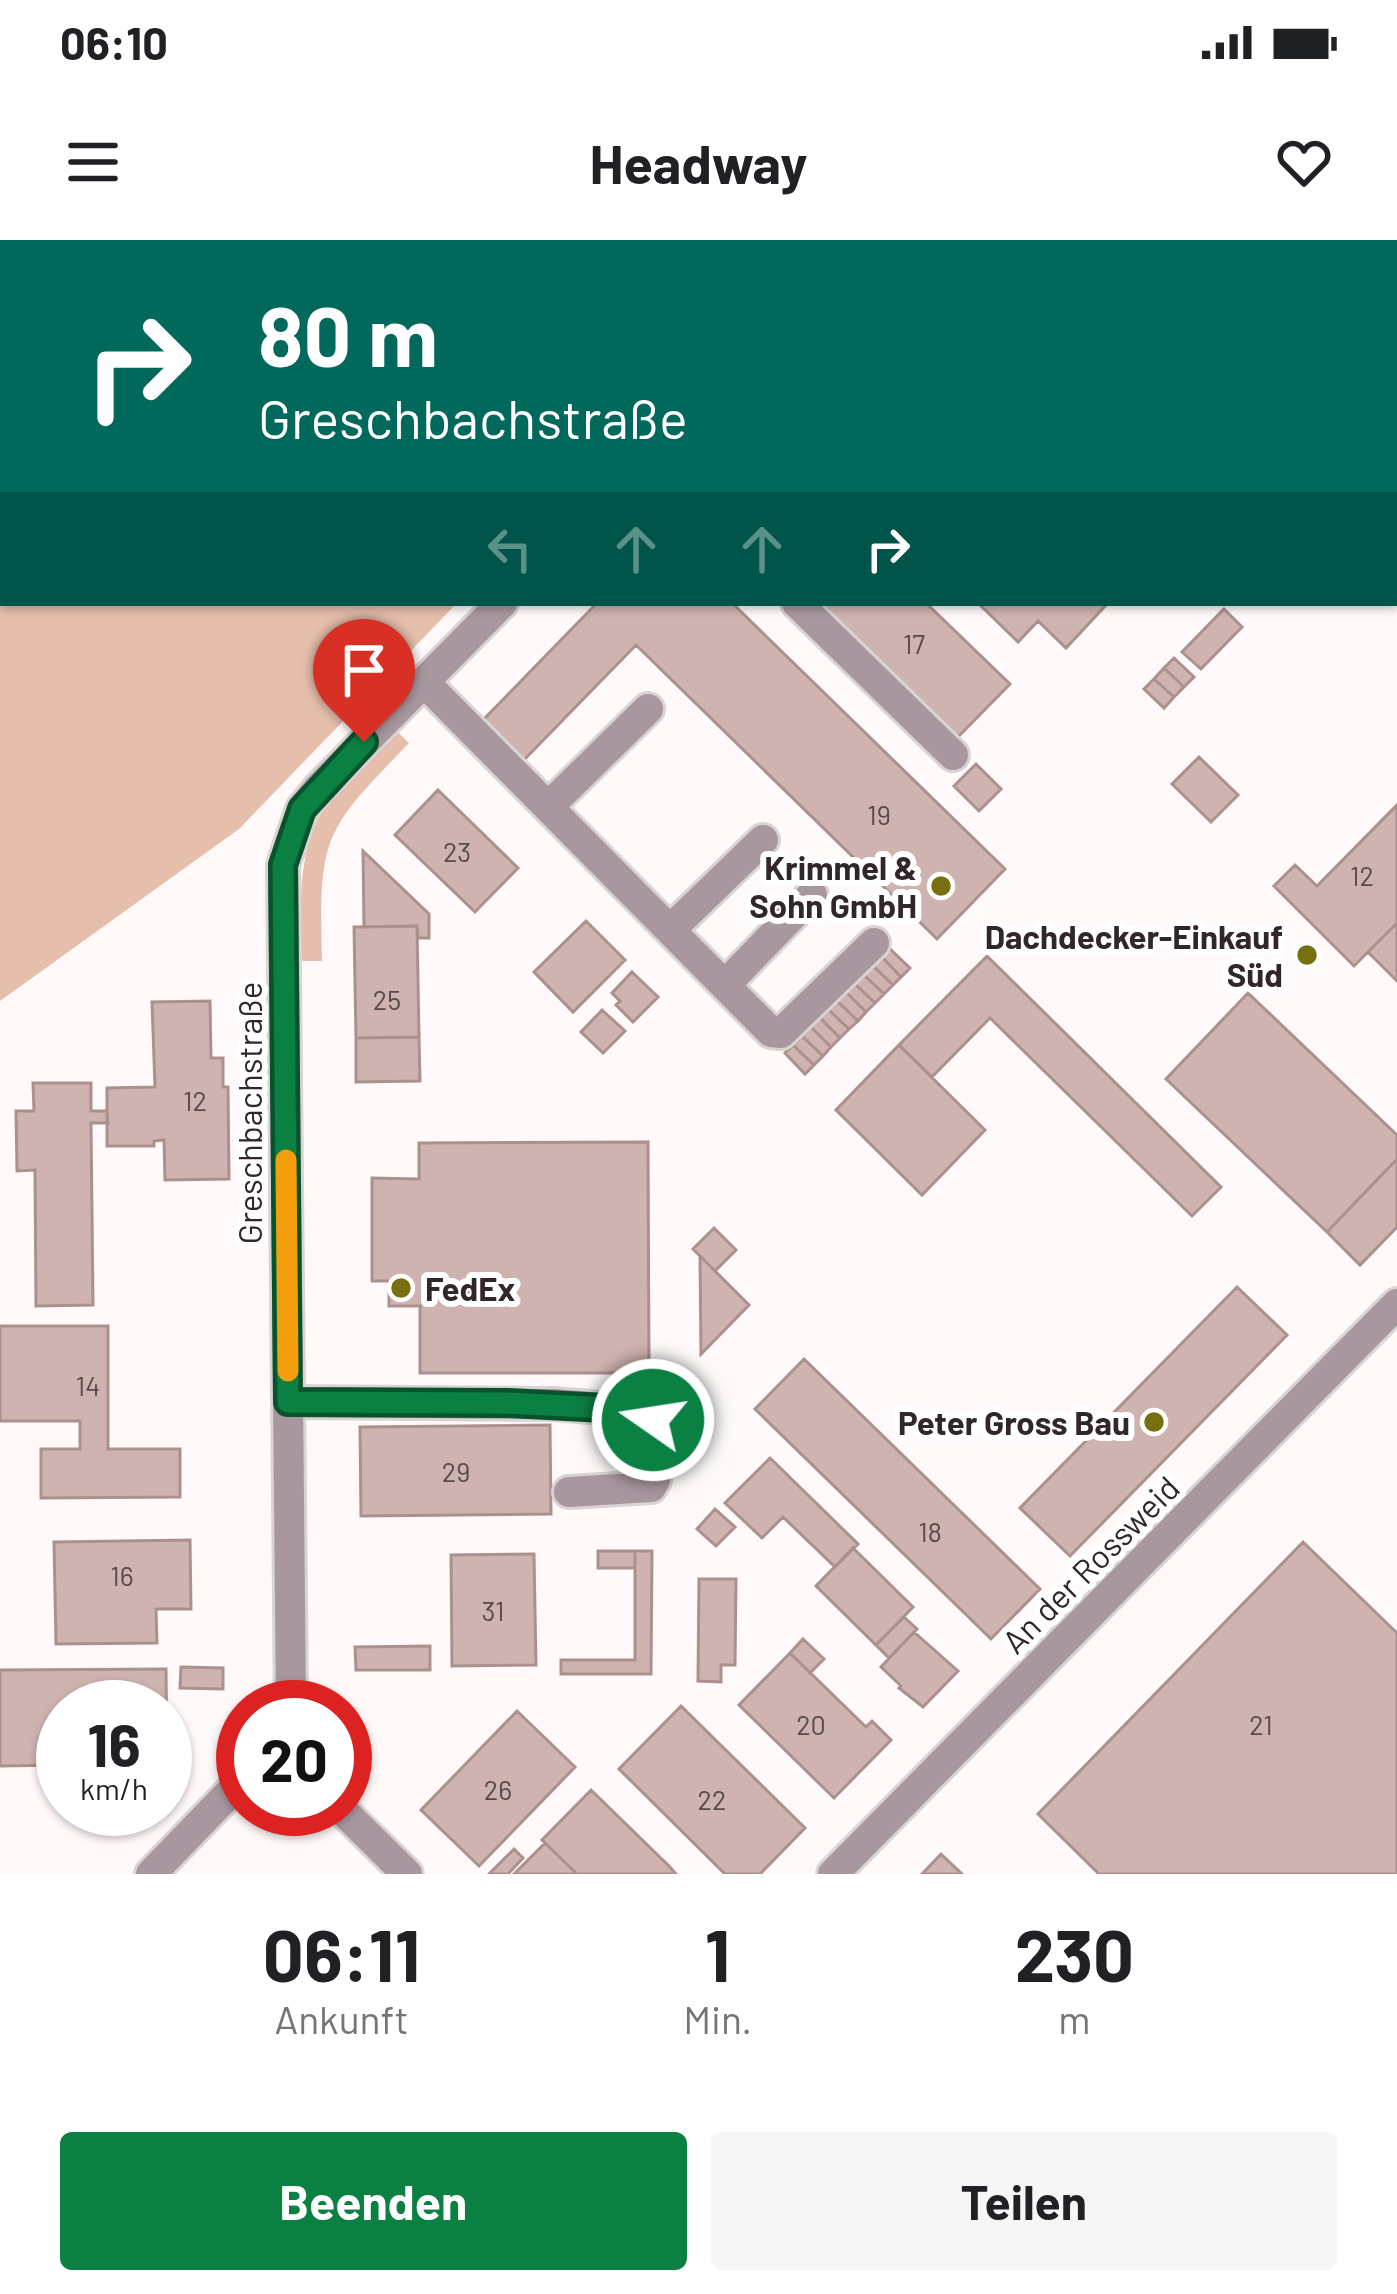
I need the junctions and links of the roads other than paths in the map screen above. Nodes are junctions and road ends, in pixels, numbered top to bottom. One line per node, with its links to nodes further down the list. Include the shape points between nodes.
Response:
1 (499, 606): 3 (street, Greschbachstraße)
2 (799, 606): 5 (street)
3 (424, 682): 6 (street); 13 (street, Greschbachstraße, via 302,809 283,865)
4 (648, 709): 6 (street)
5 (953, 755)
6 (548, 807): 9 (street)
7 (763, 840): 9 (street)
8 (812, 895): 11 (street)
9 (670, 930): 11 (street)
10 (874, 943): 11 (street, via 781,1033)
11 (724, 985)
12 (1397, 1304): 20 (street, An der Rossweid)
13 (288, 1402): 14 (street, via 650,1412 651,1487); 15 (street, Greschbachstraße)
14 (569, 1492)
15 (291, 1680)
16 (216, 1807): 18 (street)
17 (368, 1836): 19 (street)
18 (152, 1874)
19 (407, 1874)
20 (833, 1874)

